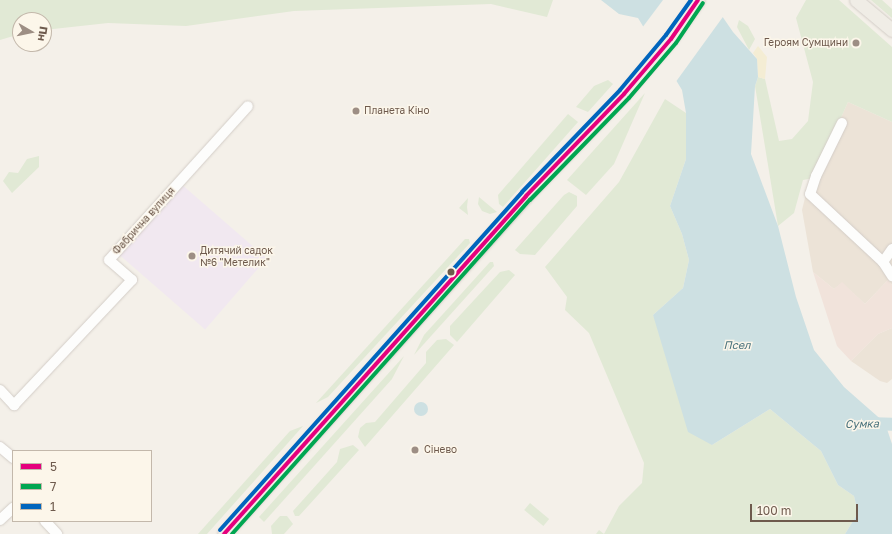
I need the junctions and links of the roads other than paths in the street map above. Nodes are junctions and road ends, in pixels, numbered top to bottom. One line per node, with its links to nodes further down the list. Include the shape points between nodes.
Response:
1 (698, 0): 16 (main road, via 643,72 526,196)
2 (856, 0): 3 (main road)
3 (892, 30)
4 (248, 106): 9 (street, Фабрична вулиця, via 109,260 132,280 14,405)
5 (842, 123): 7 (street, via 810,194)
6 (892, 249): 7 (street)
7 (883, 262): 8 (street)
8 (892, 276)
9 (0, 390)
10 (0, 447): 11 (street)
11 (12, 457)
12 (12, 509): 13 (street)
13 (0, 520)
14 (46, 522): 15 (street)
15 (56, 534)
16 (224, 534)

